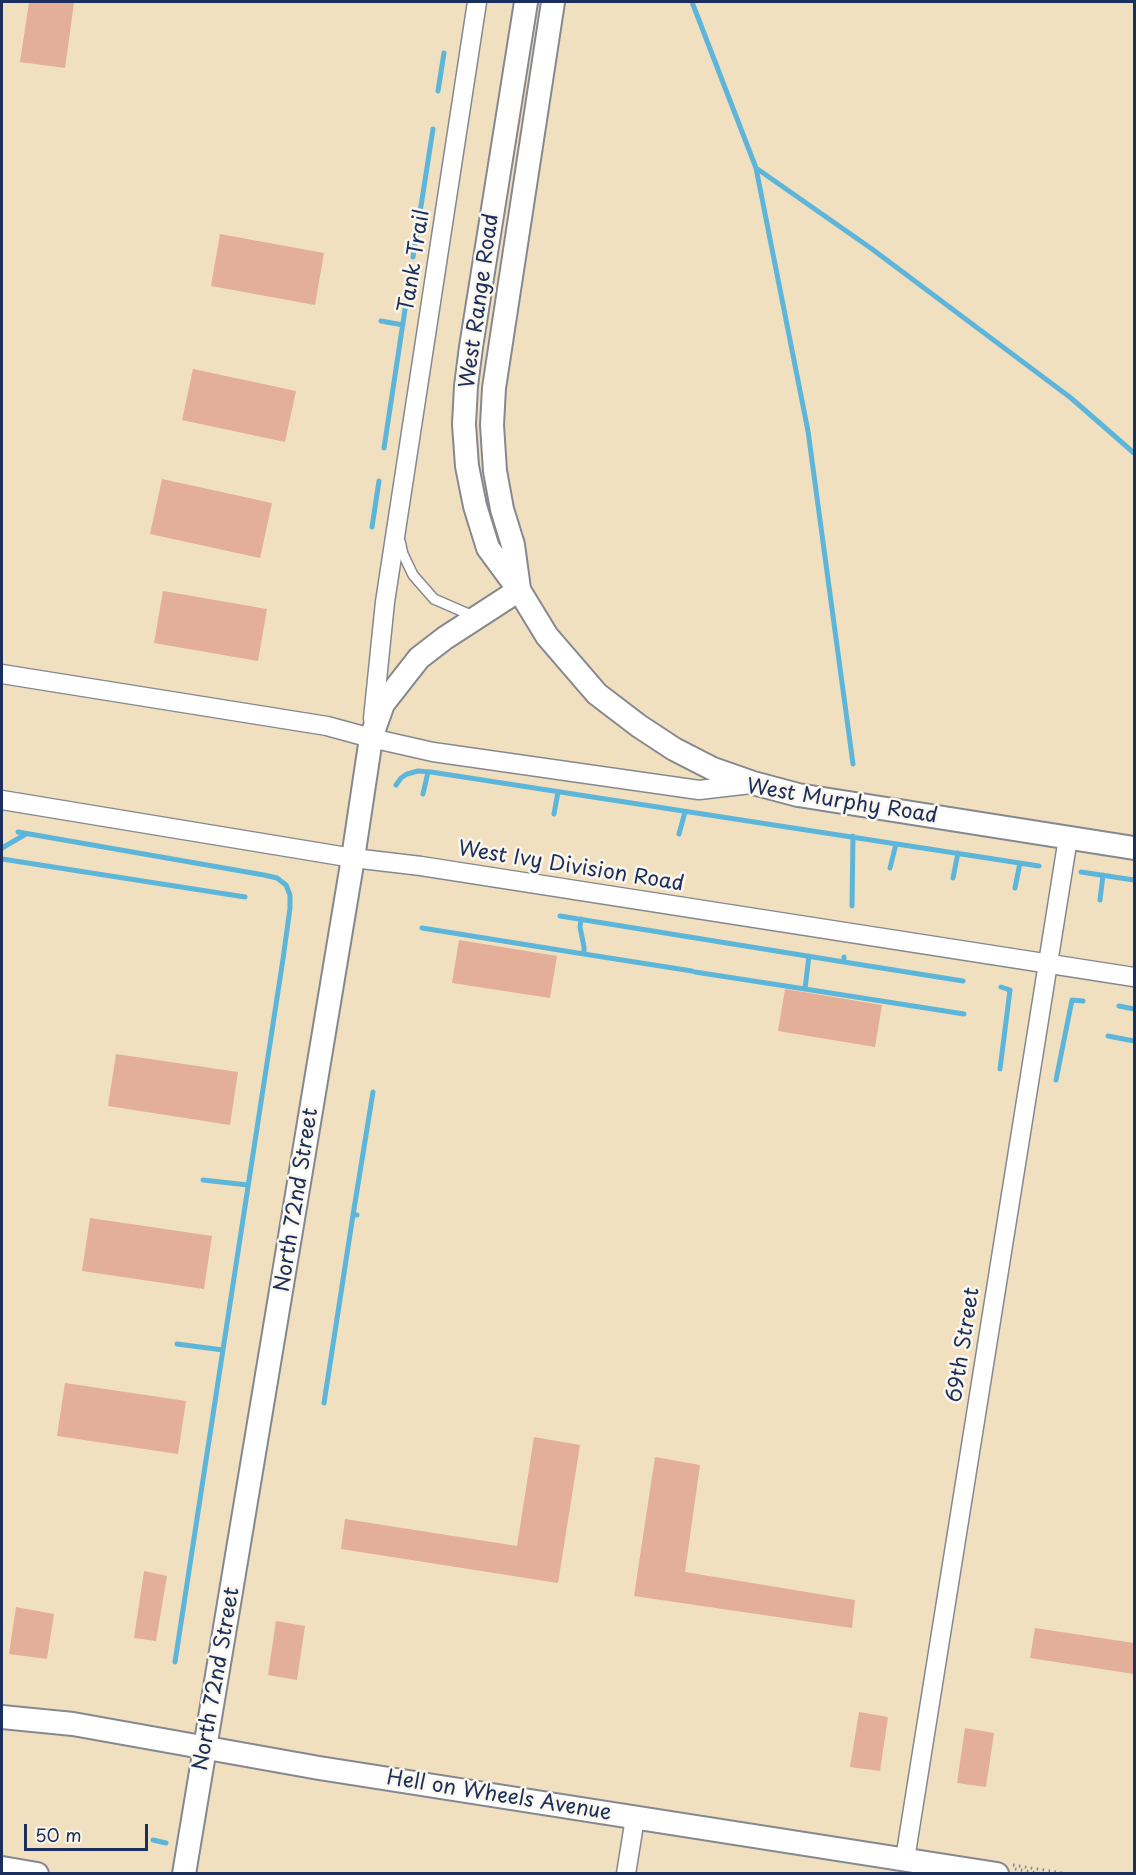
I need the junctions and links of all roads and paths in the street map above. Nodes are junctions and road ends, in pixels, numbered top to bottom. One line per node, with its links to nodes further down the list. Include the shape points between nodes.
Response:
1 (477, 2): 4 (street, Tank Trail)
2 (526, 2): 5 (street, West Range Road, via 471,347 464,424 467,466 488,548)
3 (553, 2): 5 (street, West Range Road, via 494,388 495,471 513,545)
4 (397, 526): 6 (lane, Tank Trail, via 412,575 434,598); 8 (street, Tank Trail)
5 (519, 590): 6 (street, North 72nd Street); 9 (street, West Range Road, via 547,636 597,694 674,748 713,769)
6 (476, 618): 8 (street, North 72nd Street, via 419,658 383,704)
7 (2, 674): 8 (street, West Murphy Road, via 306,722)
8 (371, 738): 9 (street, West Murphy Road, via 433,752 699,790); 13 (street, North 72nd Street)
9 (753, 783): 11 (street, West Murphy Road, via 798,795)
10 (2, 800): 13 (street, West Ivy Division Road)
11 (1068, 838): 12 (street, West Murphy Road); 14 (street, 69th Street)
12 (1134, 848)
13 (353, 858): 14 (street, West Ivy Division Road); 17 (street, North 72nd Street)
14 (1048, 963): 15 (street, West Ivy Division Road); 19 (street, 69th Street)
15 (1134, 977)
16 (2, 1717): 17 (street, Hell on Wheels Avenue, via 66,1723)
17 (206, 1749): 18 (street, Hell on Wheels Avenue); 22 (street, North 72nd Street)
18 (635, 1818): 19 (street, Hell on Wheels Avenue); 23 (street)
19 (905, 1858): 24 (street, Hell on Wheels Avenue)
20 (2, 1868): 21 (street)
21 (37, 1874)
22 (184, 1874)
23 (626, 1874)
24 (997, 1874)

